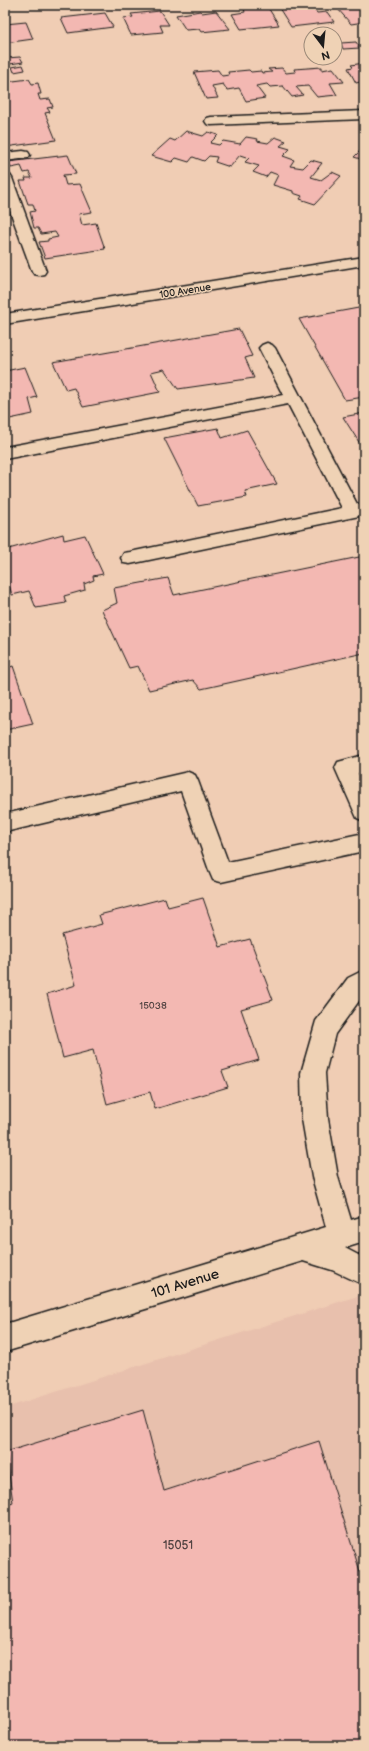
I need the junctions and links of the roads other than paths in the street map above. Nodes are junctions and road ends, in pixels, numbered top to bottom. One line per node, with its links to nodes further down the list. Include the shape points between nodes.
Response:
1 (364, 115): 2 (main road)
2 (211, 121)
3 (23, 155): 4 (main road)
4 (5, 157)
5 (5, 178): 7 (main road)
6 (364, 261): 8 (main road, 100 Avenue)
7 (39, 271)
8 (5, 319)
9 (267, 348): 10 (main road)
10 (293, 398): 11 (main road); 12 (main road)
11 (5, 453)
12 (358, 510): 13 (main road)
13 (130, 558)
14 (364, 763): 15 (main road, via 345,768)
15 (364, 812)
16 (5, 823): 17 (main road, via 188,781 221,873)
17 (364, 842)
18 (364, 981): 19 (main road, via 356,986 324,1029 312,1073 315,1119 325,1177)
19 (353, 1232): 20 (main road, 101 Avenue)
20 (302, 1248): 21 (main road, via 337,1258); 22 (main road, 101 Avenue)
21 (364, 1272)
22 (5, 1338)

